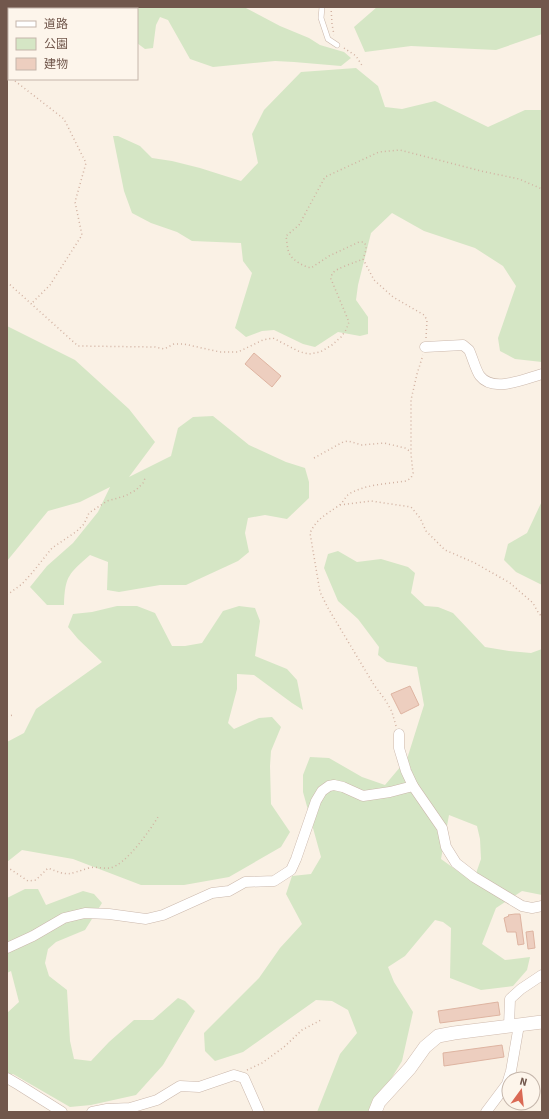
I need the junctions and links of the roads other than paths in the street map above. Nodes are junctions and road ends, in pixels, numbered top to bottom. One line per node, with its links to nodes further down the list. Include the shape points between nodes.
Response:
1 (322, 7): 2 (lane, via 321,18 328,39)
2 (337, 45)
3 (425, 347): 4 (street, via 458,344 466,346 480,376 488,382 508,384)
4 (542, 374)
5 (399, 734): 6 (street, via 398,748)
6 (413, 786): 7 (street, via 442,828 446,847 456,863 522,906); 8 (street, via 363,796 343,787 329,786 322,791 316,801 291,870 274,880 245,882 229,891 212,893 164,915 146,918 85,913 64,918)
7 (542, 906)
8 (7, 948)
9 (542, 975): 11 (street, via 510,999)
10 (542, 1022): 11 (street)
11 (514, 1026): 16 (street, via 438,1036 425,1047 380,1102); 17 (street, via 511,1071 507,1084)
12 (7, 1078): 13 (street)
13 (62, 1112)
14 (92, 1112): 15 (street, via 130,1108 157,1100 180,1086 199,1087 234,1075 244,1078)
15 (259, 1112)
16 (375, 1112)
17 (486, 1112)

